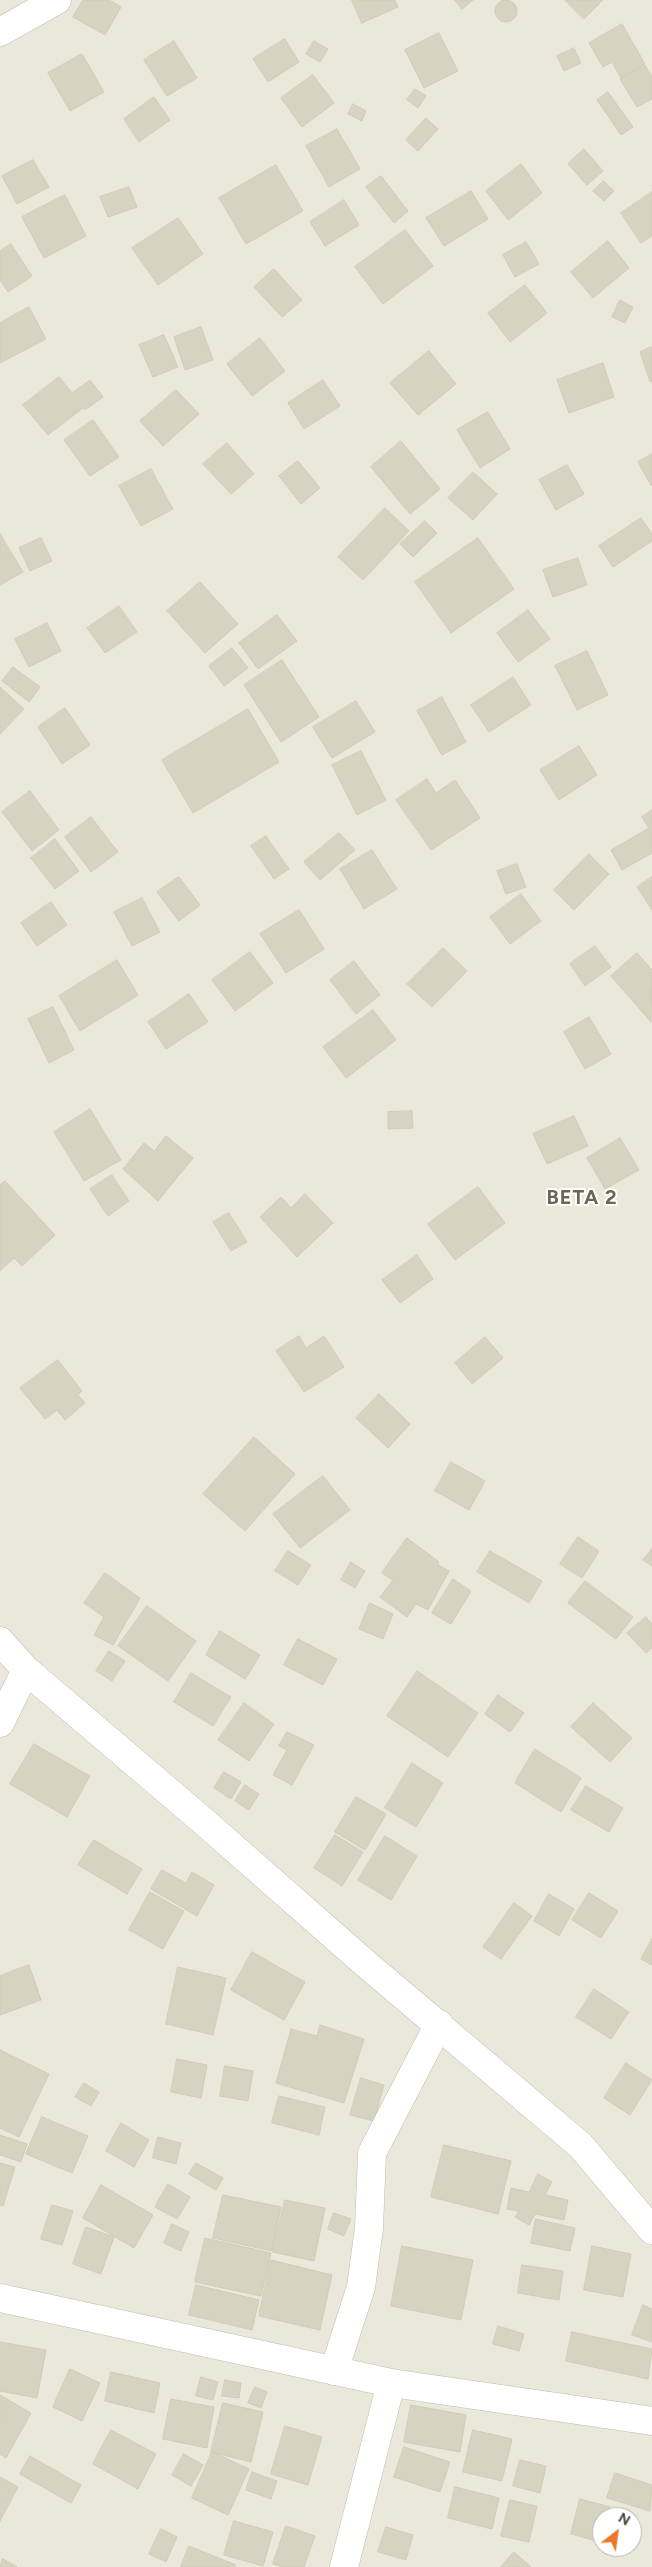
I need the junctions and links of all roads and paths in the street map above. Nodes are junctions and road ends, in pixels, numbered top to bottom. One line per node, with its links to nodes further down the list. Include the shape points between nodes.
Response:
1 (57, 0): 2 (street)
2 (0, 32)
3 (0, 1641): 4 (street)
4 (26, 1670): 5 (street); 6 (street)
5 (0, 1723)
6 (439, 2024): 7 (street, via 580,2144); 9 (street, via 372,2153 369,2228 361,2287)
7 (652, 2230)
8 (0, 2298): 9 (street)
9 (334, 2371): 10 (street)
10 (391, 2384): 11 (street); 12 (street)
11 (652, 2421)
12 (344, 2567)

